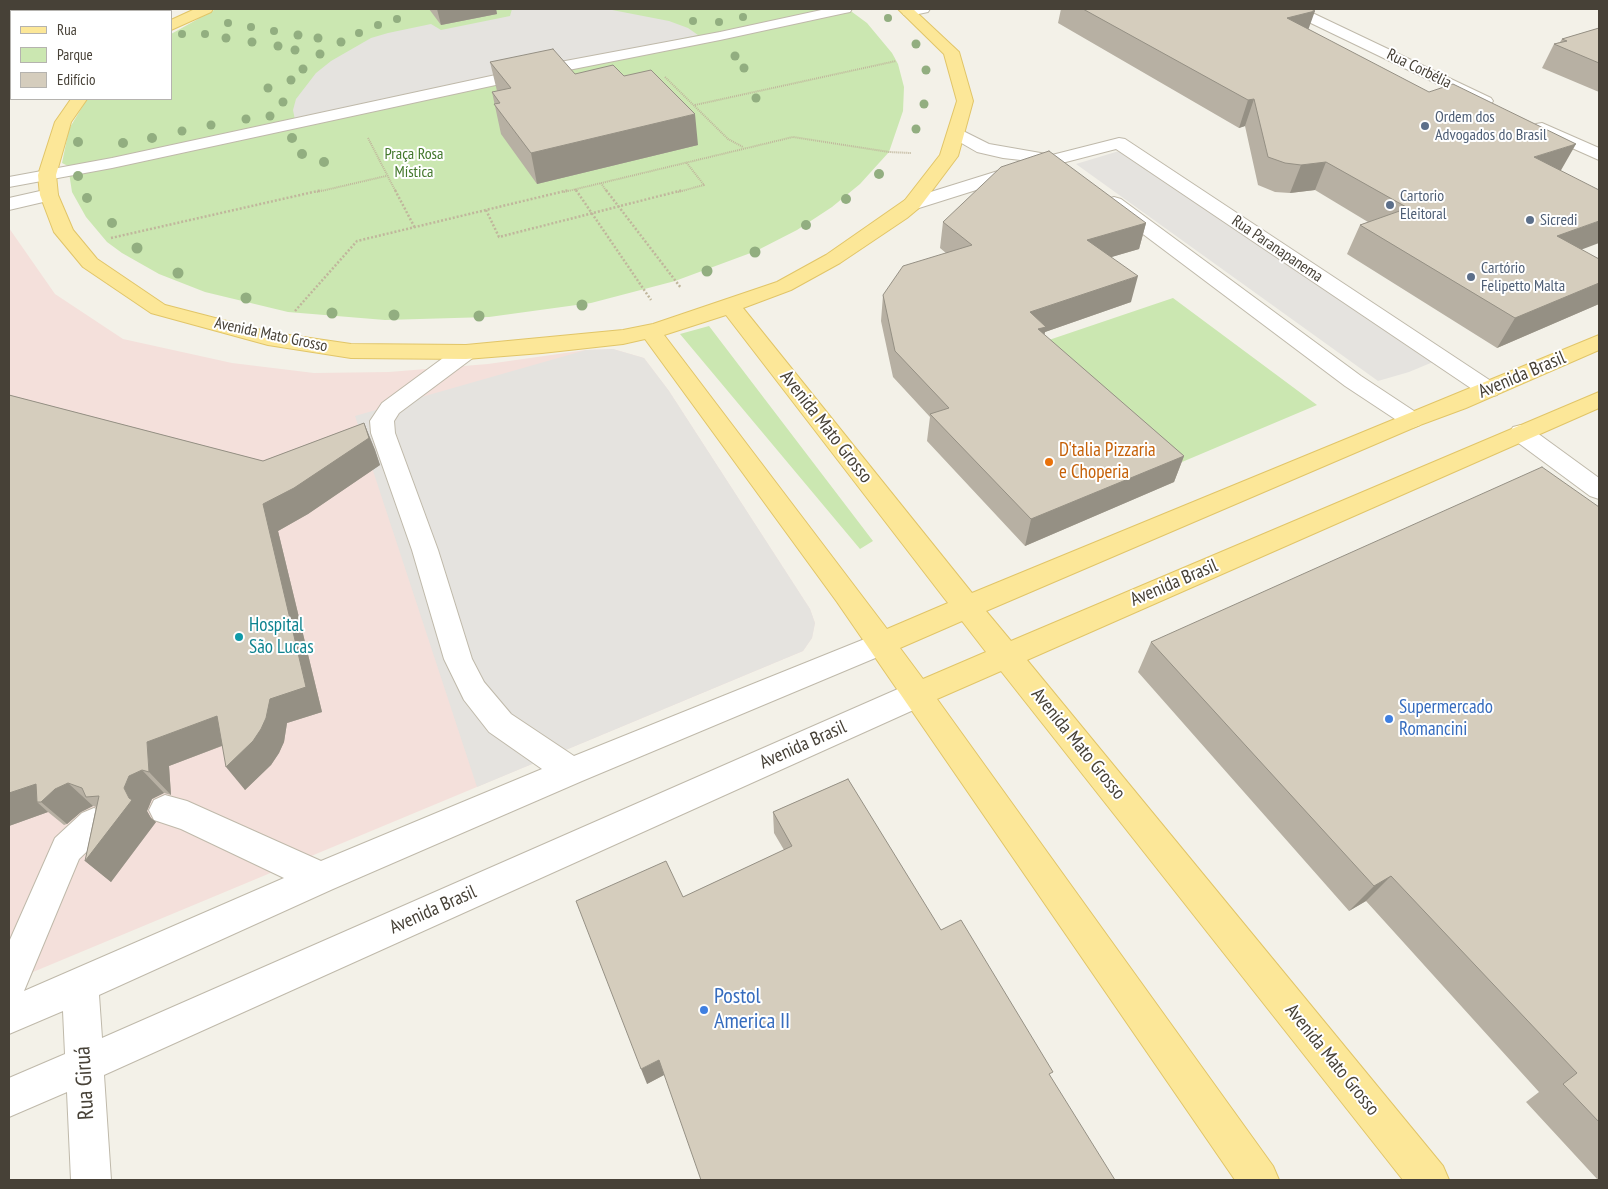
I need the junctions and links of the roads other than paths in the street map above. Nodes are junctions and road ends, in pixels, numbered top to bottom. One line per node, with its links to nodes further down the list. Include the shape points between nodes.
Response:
1 (206, 9): 5 (main road)
2 (845, 9): 13 (street, via 528,73 112,163)
3 (1293, 9): 7 (street, Rua Corbélia)
4 (912, 10): 9 (main road, Avenida Mato Grosso, via 951,52 965,100)
5 (172, 26)
6 (78, 100): 13 (main road, via 63,122)
7 (1500, 108)
8 (1527, 121): 10 (street)
9 (957, 133): 11 (street, Rua Paranapanema, via 990,150); 16 (main road, Avenida Mato Grosso, via 949,156)
10 (1599, 155)
11 (1064, 165): 16 (street, Rua Paranapanema); 21 (street, Rua Paranapanema, via 1119,143)
12 (9, 182): 13 (street)
13 (48, 185): 15 (street); 20 (main road, Avenida Mato Grosso, via 64,232 90,263 158,309 268,338 351,351)
14 (1095, 189): 23 (street)
15 (9, 204)
16 (912, 204): 17 (main road, Avenida Mato Grosso, via 833,259 784,286)
17 (730, 306): 18 (main road, Avenida Mato Grosso); 26 (main road, Avenida Mato Grosso)
18 (660, 328): 20 (main road, Avenida Mato Grosso, via 623,337); 27 (main road)
19 (1599, 342): 21 (main road, Avenida Brasil)
20 (466, 352): 30 (street, via 390,408 382,420 382,432 425,550 458,659 474,691 500,723)
21 (1489, 390): 23 (main road, Avenida Brasil)
22 (1599, 399): 24 (main road, Avenida Brasil)
23 (1412, 420): 26 (main road, Avenida Brasil)
24 (1521, 434): 25 (street); 28 (main road, Avenida Brasil)
25 (1599, 490)
26 (968, 607): 27 (main road, Avenida Brasil); 28 (main road, Avenida Mato Grosso)
27 (882, 643): 29 (main road); 30 (street, Avenida Brasil)
28 (1006, 655): 29 (main road, Avenida Brasil); 41 (main road, Avenida Mato Grosso)
29 (918, 694): 37 (street, Avenida Brasil); 40 (main road)
30 (570, 771): 33 (street, Avenida Brasil)
31 (165, 810): 33 (street, via 187,816)
32 (94, 823): 34 (street, via 67,848)
33 (321, 878): 35 (street, Avenida Brasil)
34 (9, 983)
35 (80, 986): 36 (street, Avenida Brasil); 37 (street, Rua Giruá)
36 (9, 1016)
37 (84, 1065): 38 (street, Avenida Brasil); 39 (street, Rua Giruá)
38 (9, 1098)
39 (91, 1180)
40 (1259, 1180)
41 (1429, 1180)

